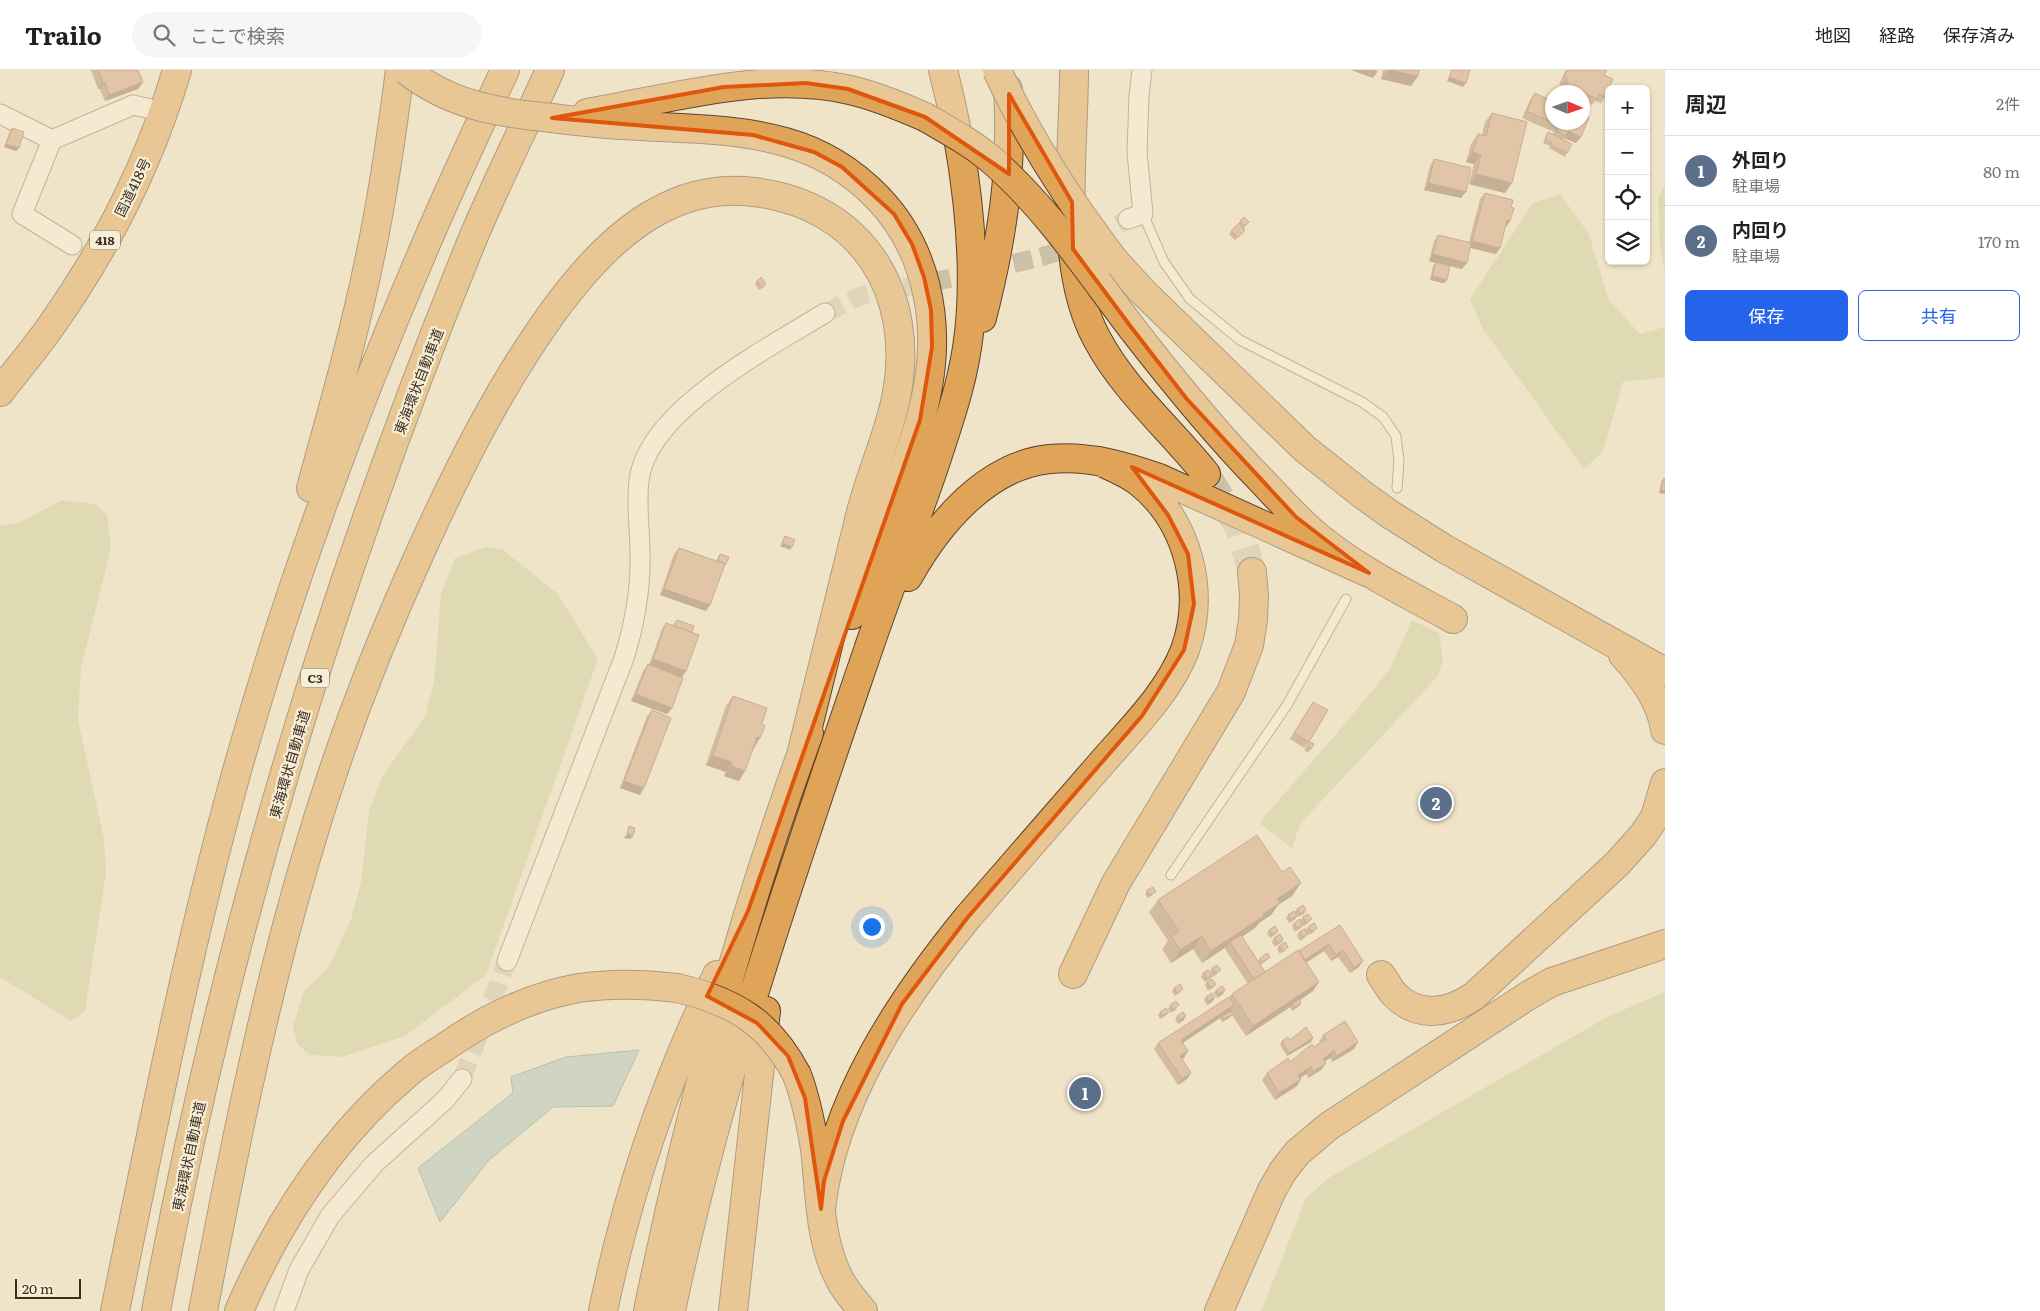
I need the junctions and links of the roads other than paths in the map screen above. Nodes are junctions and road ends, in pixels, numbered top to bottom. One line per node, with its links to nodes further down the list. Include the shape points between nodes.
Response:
1 (177, 70): 11 (highway, 国道418号 / 418)
2 (400, 70): 32 (highway, via 390,154 366,276)
3 (406, 70): 13 (highway, bridge, via 439,92 472,106)
4 (505, 70): 32 (highway, via 428,237 347,437 282,623)
5 (550, 70): 46 (highway, 東海環状自動車道 / C3, via 472,240 402,421 300,724 250,899 205,1077)
6 (943, 70): 18 (highway, via 961,151 970,246 970,324)
7 (997, 70): 27 (highway, bridge, via 1052,173 1114,260 1274,421 1333,473 1390,515)
8 (1007, 70): 18 (highway, via 1010,115 1004,213 994,273)
9 (1074, 70): 21 (highway, via 1073,258 1085,312 1096,338 1114,366)
10 (1142, 70): 15 (street)
11 (165, 112): 14 (street, via 133,105); 19 (highway, 国道418号 / 418, via 136,183 96,258 51,326)
12 (0, 114): 14 (street)
13 (552, 118): 24 (highway, bridge, via 675,95 766,84 806,83 848,89 886,100 925,117 987,157 1025,193 1060,232 1186,398 1229,447 1296,517); 31 (highway, via 753,135 814,152 855,177 894,214 912,244 931,310 928,386 906,463)
14 (52, 140): 16 (street, via 22,214)
15 (1136, 216): 22 (lane, via 1190,299 1240,340 1362,402 1383,417 1396,436 1399,461)
16 (72, 245)
17 (825, 313): 40 (street, via 716,381 674,416 648,454 639,478 637,500 640,586 634,625)
18 (960, 390): 28 (highway, via 911,535)
19 (0, 392)
20 (1099, 461): 24 (highway, via 1159,478); 28 (highway, via 1072,458 1026,464 981,488 940,527 917,560); 44 (highway, via 1138,481 1154,496 1180,534 1188,554 1194,604 1184,650 1173,673 1142,716 968,916 902,1004 843,1122 824,1181)
21 (1206, 474)
22 (1397, 488)
23 (1252, 572): 41 (highway, via 1253,620 1248,645 1231,692 1116,883)
24 (1369, 573): 26 (highway)
25 (1346, 599): 36 (lane, via 1287,705)
26 (1453, 619)
27 (1610, 642): 29 (highway); 30 (highway, via 1645,682 1656,701)
28 (868, 648): 38 (highway)
29 (1665, 672)
30 (1665, 730)
31 (802, 751): 37 (highway); 47 (highway, via 863,503 896,397 900,365 896,308 877,266 858,241 835,220 808,204 778,195 744,190 711,192 679,200 648,216 616,238 587,269 554,310 494,403 433,524 340,752 306,858 250,1072)
32 (236, 772): 45 (highway, via 192,942)
33 (1665, 783): 35 (highway, via 1655,818)
34 (1665, 840): 35 (highway, via 1654,842)
35 (1617, 864): 42 (highway, via 1461,1005 1433,1012 1417,1010 1394,994)
36 (1171, 875)
37 (748, 911): 50 (highway, via 693,1024 668,1086 629,1205); 51 (highway, via 683,1155)
38 (778, 920): 52 (highway, via 722,1101); 53 (highway)
39 (1665, 944): 55 (highway, via 1544,987 1312,1139 1297,1153 1272,1190)
40 (507, 961)
41 (1073, 974)
42 (1382, 976)
43 (462, 1079): 49 (street, via 445,1100 374,1164 330,1216 299,1270)
44 (821, 1208): 48 (highway, bridge, via 805,1098 788,1056 757,1022 717,1000 677,988 639,984 578,988 495,1016 408,1072 350,1130 320,1168 272,1242); 54 (highway, via 840,1280)
45 (115, 1311)
46 (156, 1311)
47 (203, 1311)
48 (239, 1311)
49 (284, 1311)
50 (603, 1311)
51 (648, 1311)
52 (671, 1311)
53 (733, 1311)
54 (863, 1311)
55 (1219, 1311)

